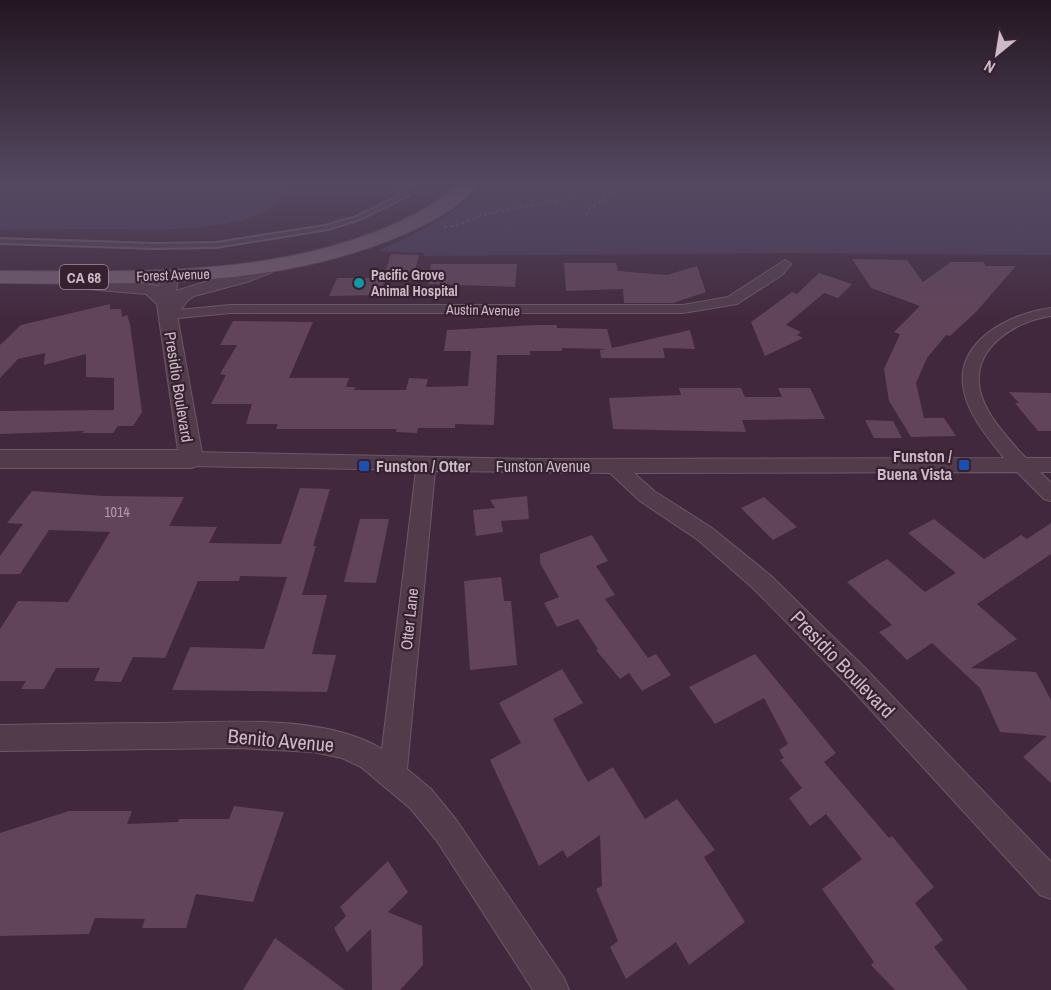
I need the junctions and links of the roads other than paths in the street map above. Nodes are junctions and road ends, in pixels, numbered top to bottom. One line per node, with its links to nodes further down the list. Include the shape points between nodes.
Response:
1 (318, 229): 3 (lane, via 216,245)
2 (398, 229): 5 (main road, Forest Avenue / CA 68, via 343,251)
3 (0, 241)
4 (785, 264): 9 (street, Austin Avenue, via 732,302 683,309)
5 (266, 268): 8 (main road, Forest Avenue / CA 68); 9 (street, Presidio Boulevard, via 188,292)
6 (0, 277): 7 (main road, Forest Avenue / CA 68)
7 (32, 277): 8 (main road, Forest Avenue / CA 68); 9 (street, via 41,282 150,289 157,292)
8 (169, 277): 9 (street, Presidio Boulevard)
9 (167, 309): 12 (street, Presidio Boulevard)
10 (1051, 312): 14 (street, via 1027,316 992,336 981,349 970,377 977,405)
11 (0, 459): 12 (street, Funston Avenue)
12 (191, 459): 13 (street, Funston Avenue)
13 (426, 464): 16 (street, Funston Avenue); 19 (street, Otter Lane)
14 (1018, 465): 15 (street, Funston Avenue); 16 (street, Funston Avenue); 17 (street)
15 (1051, 465)
16 (615, 466): 20 (street, Presidio Boulevard, via 647,496 705,534 762,582)
17 (1051, 495)
18 (0, 738): 19 (street, Benito Avenue, via 236,735 313,739 344,745 371,757)
19 (393, 774): 21 (street, Benito Avenue, via 421,799 447,831)
20 (1051, 884)
21 (552, 990)

